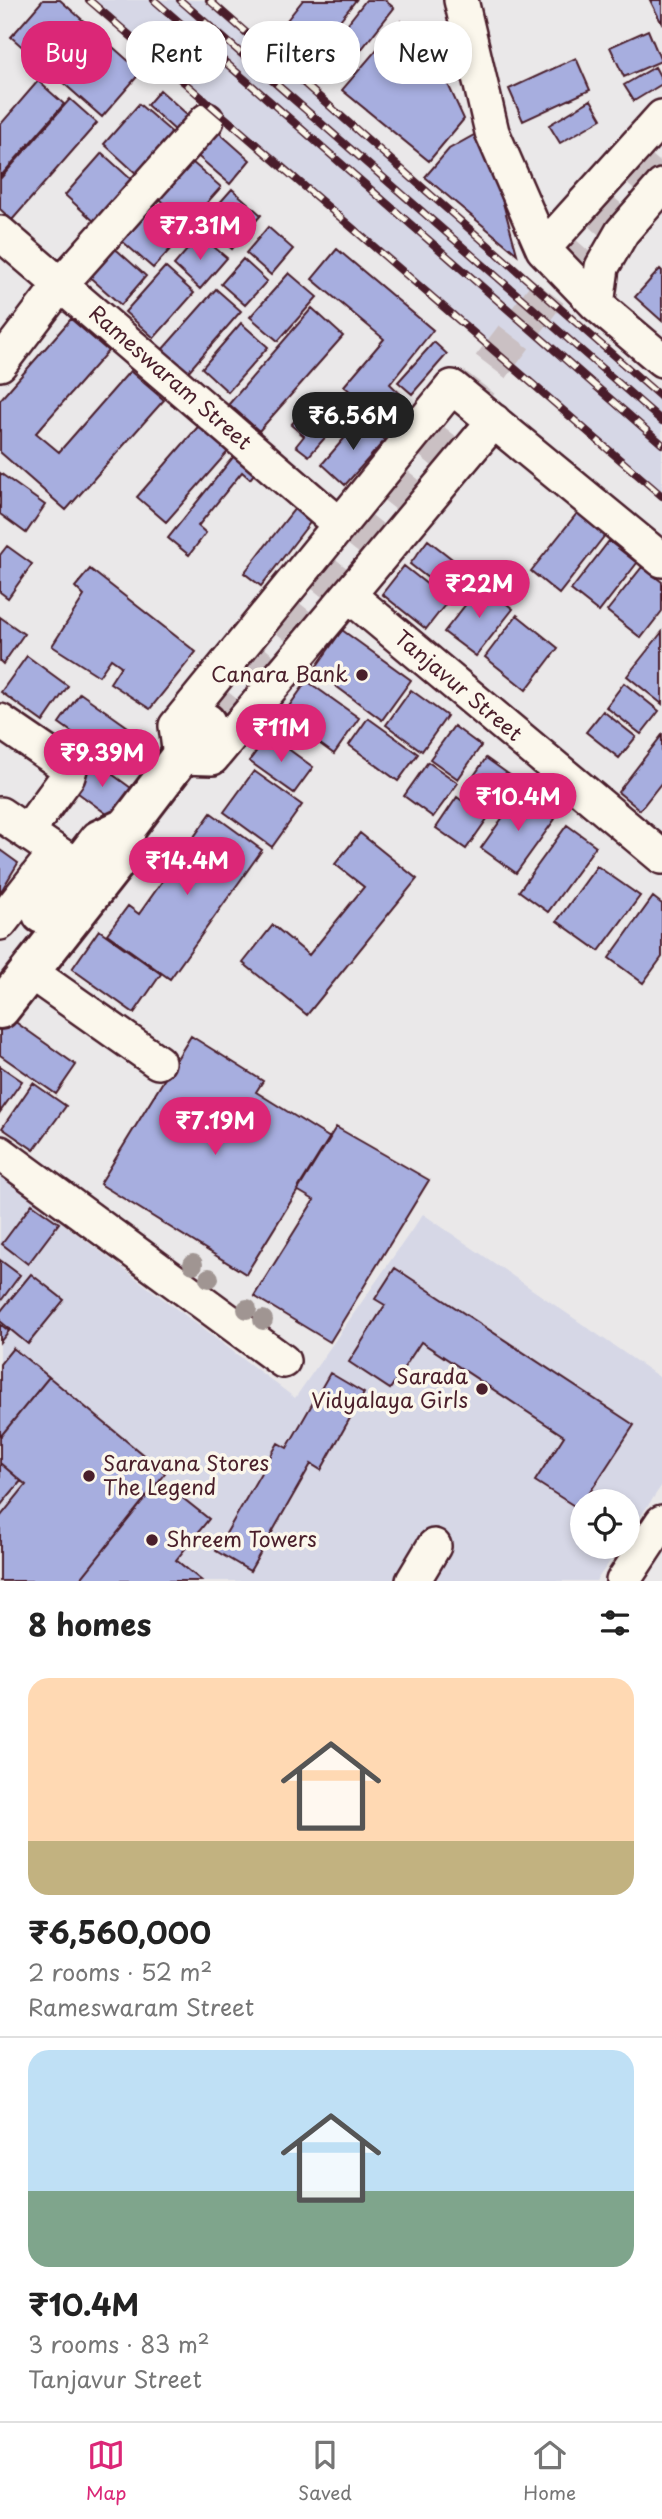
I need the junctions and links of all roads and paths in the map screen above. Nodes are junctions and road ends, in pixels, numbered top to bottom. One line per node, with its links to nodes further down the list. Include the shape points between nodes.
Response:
1 (461, 0): 6 (street, via 492,132)
2 (662, 117): 6 (street)
3 (207, 120): 7 (street)
4 (662, 187): 8 (street, via 622,232 602,267)
5 (0, 233): 7 (street, Rameswaram Street)
6 (543, 249): 8 (street)
7 (61, 284): 10 (street); 12 (street, Rameswaram Street)
8 (597, 306): 9 (street)
9 (662, 360)
10 (0, 364)
11 (494, 421): 12 (street, via 452,387); 13 (street); 14 (street)
12 (339, 524): 17 (street, via 176,726)
13 (662, 560)
14 (350, 596): 17 (street, via 212,758); 21 (street, Tanjavur Street)
15 (0, 721): 20 (street, via 70,769)
16 (206, 723): 17 (main road)
17 (180, 757): 19 (main road)
18 (0, 814): 20 (street)
19 (127, 827): 22 (main road); 24 (main road, via 119,858)
20 (27, 832): 22 (street)
21 (662, 856)
22 (67, 860): 23 (street); 24 (main road)
23 (0, 923)
24 (14, 971): 25 (main road); 26 (street, via 36,976)
25 (0, 1009)
26 (158, 1062)
27 (0, 1153): 28 (street)
28 (283, 1361)
29 (662, 1522): 32 (street)
30 (435, 1546): 31 (street)
31 (413, 1581)
32 (623, 1581)

